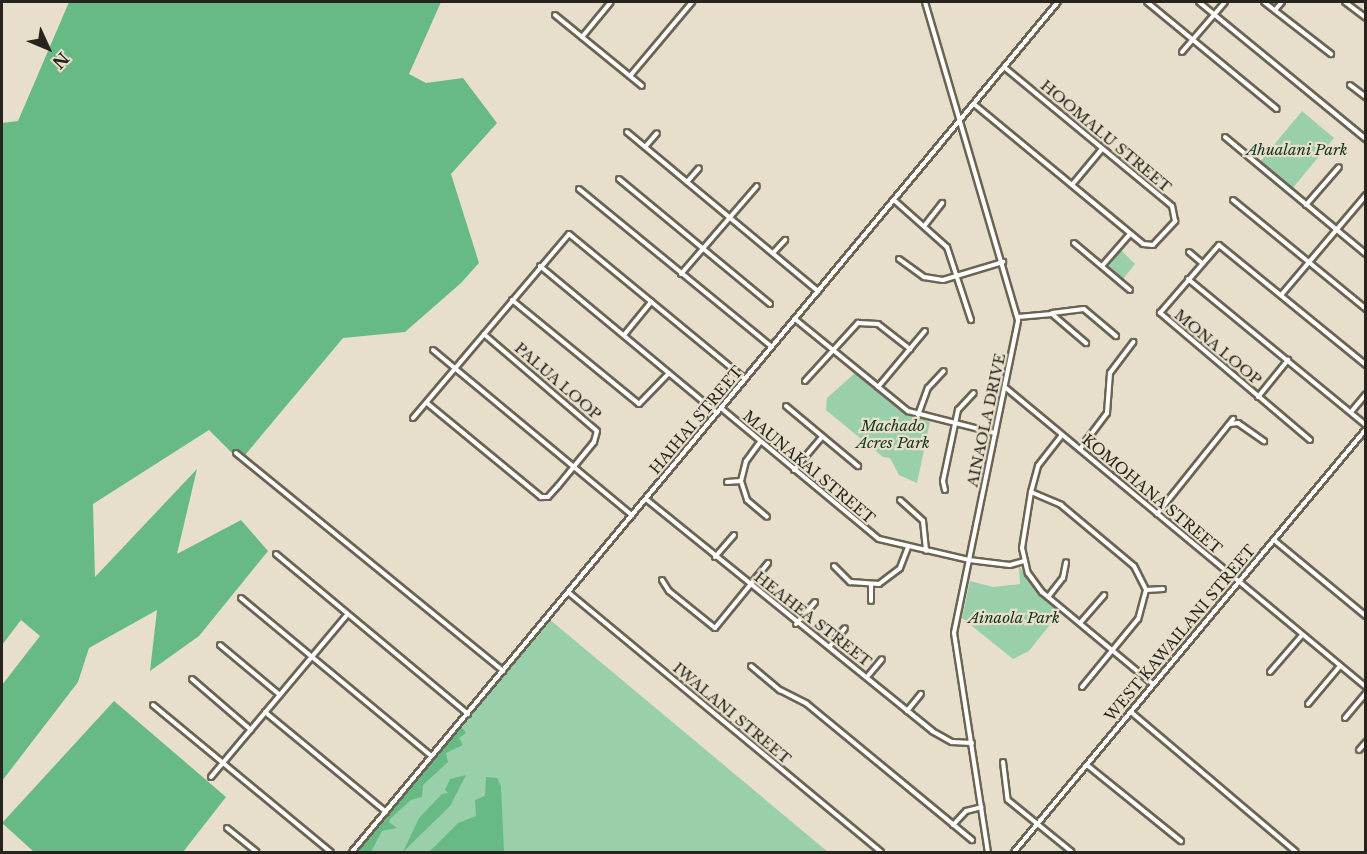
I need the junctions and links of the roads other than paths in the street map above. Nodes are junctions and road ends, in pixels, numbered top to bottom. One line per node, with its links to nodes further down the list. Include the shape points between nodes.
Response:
1 (611, 2): 15 (street)
2 (692, 2): 20 (street)
3 (925, 2): 26 (street, AINAOLA DRIVE)
4 (1058, 2): 19 (street, HAIHAI STREET)
5 (1147, 2): 16 (street)
6 (1199, 2): 12 (street)
7 (1224, 2): 12 (street)
8 (1264, 2): 11 (street)
9 (1282, 2): 11 (street)
10 (1345, 2): 14 (street)
11 (1275, 10): 18 (street)
12 (1214, 14): 16 (street); 32 (street)
13 (555, 15): 15 (street)
14 (1365, 18)
15 (582, 37): 20 (street)
16 (1192, 40): 17 (street); 25 (street)
17 (1182, 52)
18 (1332, 54)
19 (1004, 67): 24 (street, HAIHAI STREET); 34 (street, HOOMALU STREET)
20 (630, 76): 22 (street)
21 (1350, 85): 23 (street)
22 (642, 86)
23 (1365, 97)
24 (974, 104): 26 (street, HAIHAI STREET); 39 (street, HOOMALU STREET)
25 (1277, 109)
26 (959, 122): 29 (street, HAIHAI STREET); 30 (street, AINAOLA DRIVE)
27 (627, 132): 33 (street)
28 (657, 133): 33 (street)
29 (950, 133): 30 (street); 43 (street, HAIHAI STREET)
30 (963, 135): 58 (street, AINAOLA DRIVE)
31 (1225, 137): 46 (street)
32 (1365, 139)
33 (645, 147): 38 (street)
34 (1102, 149): 39 (street); 50 (street, HOOMALU STREET, via 1175,211 1174,221 1153,245 1146,245)
35 (1339, 167): 46 (street)
36 (699, 168): 38 (street)
37 (619, 179): 53 (street)
38 (687, 182): 47 (street)
39 (1072, 185): 50 (street, HOOMALU STREET)
40 (757, 186): 47 (street)
41 (579, 189): 63 (street)
42 (1365, 195): 49 (street)
43 (894, 200): 48 (street); 67 (street, HAIHAI STREET)
44 (1233, 200): 59 (street)
45 (942, 203): 48 (street)
46 (1306, 205): 49 (street)
47 (730, 218): 53 (street); 55 (street)
48 (925, 225): 64 (street, via 947,247)
49 (1336, 230): 56 (street); 59 (street)
50 (1130, 234): 62 (street)
51 (785, 240): 55 (street)
52 (1074, 243): 62 (street)
53 (703, 250): 63 (street); 71 (street)
54 (1189, 252): 60 (street)
55 (773, 253): 67 (street)
56 (1365, 254)
57 (899, 259): 64 (street, via 924,277 943,280)
58 (1003, 262): 64 (street); 74 (street, AINAOLA DRIVE)
59 (1309, 262): 68 (street); 72 (street)
60 (1202, 263): 65 (street, MONA LOOP); 68 (street, MONA LOOP, via 1215,247 1223,246)
61 (540, 266): 69 (street); 70 (street, via 569,234); 79 (street)
62 (1102, 267): 66 (street)
63 (681, 274): 83 (street)
64 (957, 276): 76 (street)
65 (1188, 279): 87 (street); 98 (street, MONA LOOP, via 1160,315)
66 (1130, 290)
67 (818, 291): 75 (street, HAIHAI STREET)
68 (1282, 294): 88 (street, MONA LOOP)
69 (512, 300): 78 (street); 91 (street, via 639,405)
70 (651, 302): 79 (street); 92 (street)
71 (770, 303)
72 (1365, 309)
73 (1049, 313): 74 (street); 80 (street, via 1084,309); 82 (street)
74 (1018, 317): 95 (street, AINAOLA DRIVE)
75 (795, 319): 83 (street, HAIHAI STREET); 84 (street)
76 (972, 320)
77 (924, 331): 85 (street)
78 (484, 334): 89 (street); 119 (street, PALUA LOOP, via 596,428 594,442)
79 (624, 335): 91 (street)
80 (1116, 336)
81 (1133, 342): 116 (street, via 1110,373 1107,412)
82 (1086, 343)
83 (772, 347): 92 (street, HAIHAI STREET)
84 (832, 349): 85 (street, via 849,329 868,322 882,326); 93 (street); 94 (street)
85 (910, 349): 94 (street)
86 (433, 350): 89 (street)
87 (1288, 360): 98 (street); 102 (street)
88 (1365, 365)
89 (455, 369): 99 (street); 119 (street)
90 (944, 371): 104 (street, via 928,388)
91 (669, 373): 103 (street)
92 (745, 379): 101 (street, HAIHAI STREET)
93 (805, 381)
94 (878, 387): 104 (street)
95 (1006, 388): 110 (street, AINAOLA DRIVE); 111 (street, KOMOHANA STREET)
96 (975, 393): 107 (street, via 961,405)
97 (1365, 394): 102 (street)
98 (1258, 397): 113 (street, MONA LOOP)
99 (427, 403): 105 (street); 119 (street, PALUA LOOP, via 541,497 548,497)
100 (786, 406): 112 (street)
101 (721, 408): 103 (street, HAIHAI STREET); 115 (street, MAUNAKAI STREET)
102 (1351, 412): 109 (street)
103 (717, 413): 125 (street, HAIHAI STREET)
104 (918, 416): 107 (street)
105 (413, 418)
106 (1233, 419): 108 (street)
107 (954, 422): 110 (street); 123 (street, via 943,481)
108 (1230, 424): 114 (street, via 1238,423); 127 (street)
109 (1365, 427): 131 (street, WEST KAWAILANI STREET)
110 (995, 433): 136 (street, AINAOLA DRIVE)
111 (1062, 435): 116 (street, KOMOHANA STREET); 124 (street, via 1038,466)
112 (822, 437): 118 (street); 120 (street)
113 (1310, 440)
114 (1264, 441)
115 (760, 442): 120 (street, MAUNAKAI STREET); 121 (street, via 746,461)
116 (1080, 449): 127 (street, KOMOHANA STREET)
117 (236, 453): 166 (street)
118 (858, 466)
119 (574, 467): 128 (street)
120 (794, 470): 132 (street, MAUNAKAI STREET, via 872,535)
121 (741, 481): 122 (street); 129 (street, via 747,501)
122 (727, 482)
123 (945, 490)
124 (1031, 492): 137 (street, via 1022,534); 146 (street, via 1061,505 1134,566)
125 (646, 499): 128 (street, HAIHAI STREET); 135 (street, HEAHEA STREET)
126 (900, 500): 133 (street, via 926,526)
127 (1157, 514): 142 (street, KOMOHANA STREET)
128 (632, 515): 147 (street, HAIHAI STREET)
129 (767, 517)
130 (734, 535): 135 (street)
131 (1274, 540): 142 (street, WEST KAWAILANI STREET); 154 (street)
132 (908, 548): 133 (street, MAUNAKAI STREET); 143 (street, via 894,575)
133 (926, 551): 136 (street, MAUNAKAI STREET)
134 (276, 555): 153 (street)
135 (715, 557): 144 (street, HEAHEA STREET)
136 (969, 560): 137 (street, MAUNAKAI STREET, via 1010,565); 185 (street, AINAOLA DRIVE, via 954,633)
137 (1024, 561): 149 (street, via 1034,583)
138 (1065, 562): 149 (street, via 1063,578)
139 (768, 563): 144 (street)
140 (834, 566): 143 (street, via 850,582)
141 (662, 580): 144 (street, via 666,588 715,628)
142 (1239, 582): 158 (street, KOMOHANA STREET); 170 (street, WEST KAWAILANI STREET)
143 (871, 585): 151 (street)
144 (750, 586): 156 (street, HEAHEA STREET)
145 (1163, 589): 146 (street)
146 (1146, 590): 161 (street, via 1138,619)
147 (568, 592): 166 (street, HAIHAI STREET); 202 (street, IWALANI STREET)
148 (1104, 595): 155 (street)
149 (1048, 597): 155 (street)
150 (241, 598): 162 (street)
151 (871, 601)
152 (815, 602): 156 (street)
153 (346, 616): 162 (street); 181 (street)
154 (1365, 616)
155 (1080, 623): 161 (street)
156 (796, 624): 160 (street, HEAHEA STREET)
157 (844, 628): 160 (street)
158 (1302, 634): 165 (street, KOMOHANA STREET); 167 (street)
159 (220, 645): 175 (street)
160 (830, 646): 168 (street, HEAHEA STREET)
161 (1112, 650): 170 (street); 171 (street)
162 (311, 658): 175 (street); 187 (street)
163 (882, 659): 168 (street)
164 (751, 666): 195 (street, via 780,690 807,704)
165 (1340, 666): 172 (street, KOMOHANA STREET); 176 (street)
166 (503, 671): 181 (street, HAIHAI STREET)
167 (1270, 672)
168 (867, 677): 178 (street, HEAHEA STREET)
169 (192, 679): 183 (street)
170 (1153, 684): 180 (street, WEST KAWAILANI STREET)
171 (1082, 687)
172 (1365, 687)
173 (1365, 693): 182 (street)
174 (921, 694): 178 (street)
175 (280, 695): 179 (street)
176 (1308, 704)
177 (153, 705): 189 (street)
178 (907, 711): 185 (street, HEAHEA STREET, via 945,740)
179 (266, 712): 183 (street); 193 (street)
180 (1131, 712): 190 (street, WEST KAWAILANI STREET); 206 (street)
181 (468, 714): 187 (street, HAIHAI STREET)
182 (1345, 718)
183 (251, 730): 189 (street)
184 (1365, 742): 186 (street)
185 (972, 743): 192 (street, AINAOLA DRIVE)
186 (1359, 750)
187 (431, 756): 193 (street, HAIHAI STREET)
188 (1003, 762): 194 (street, via 1008,800)
189 (223, 764): 191 (street); 200 (street)
190 (1087, 765): 194 (street, WEST KAWAILANI STREET); 198 (street)
191 (211, 777)
192 (982, 807): 195 (street, via 966,811); 203 (street, AINAOLA DRIVE)
193 (386, 812): 201 (street, HAIHAI STREET)
194 (1038, 824): 204 (street, WEST KAWAILANI STREET); 205 (street)
195 (953, 825): 197 (street)
196 (227, 828): 199 (street)
197 (972, 840)
198 (1181, 842)
199 (256, 852)
200 (331, 852)
201 (352, 852)
202 (881, 852)
203 (988, 852)
204 (1014, 852)
205 (1072, 852)
206 (1296, 852)

